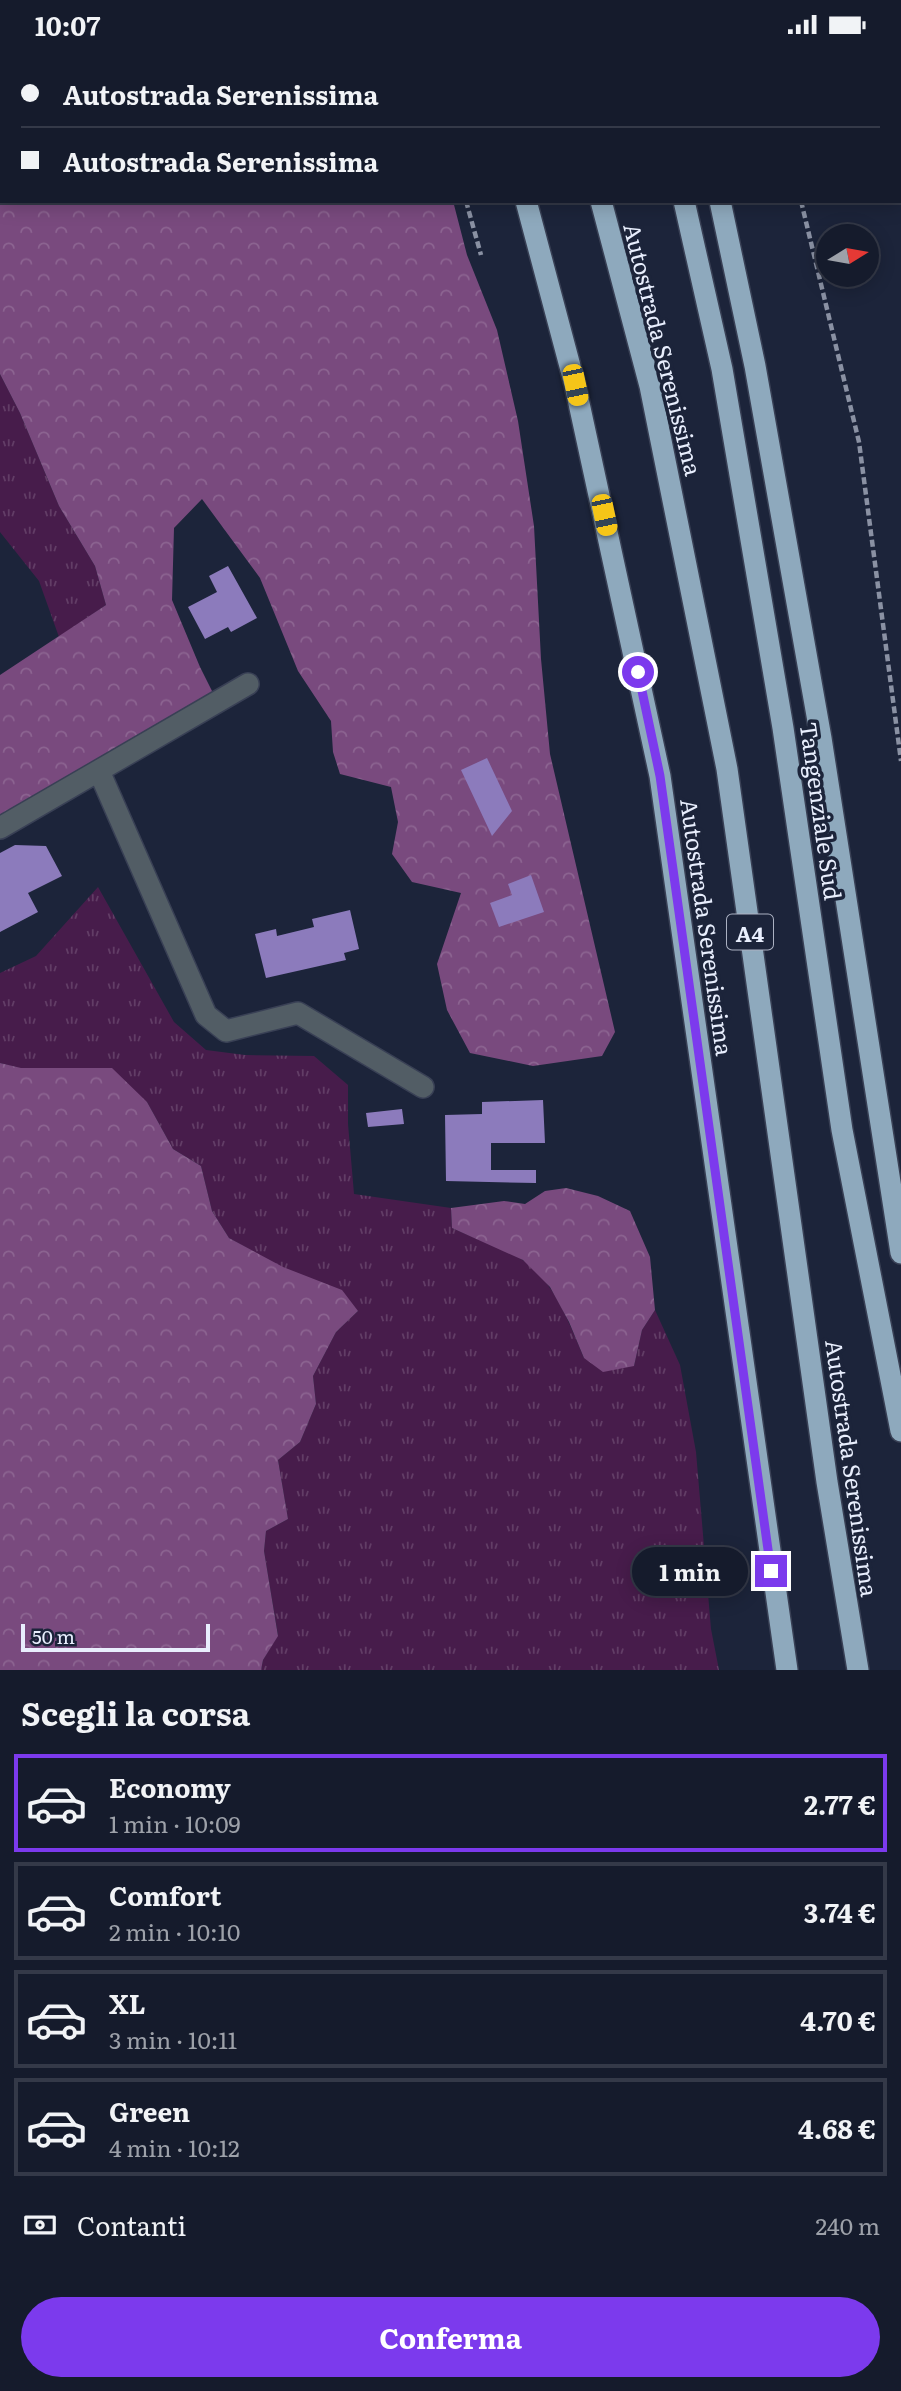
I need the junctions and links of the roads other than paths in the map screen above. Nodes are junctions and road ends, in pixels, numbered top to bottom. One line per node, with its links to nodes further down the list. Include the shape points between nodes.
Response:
1 (527, 203): 11 (highway, Autostrada Serenissima, via 575,385 660,776)
2 (602, 203): 12 (highway, Autostrada Serenissima / A4, via 650,386 727,769 827,1482)
3 (684, 203): 10 (highway, Tangenziale Sud, via 722,369 783,728 842,1130)
4 (720, 203): 9 (highway, Tangenziale Sud, via 755,366 821,739)
5 (248, 684): 6 (street)
6 (99, 771): 7 (street); 8 (street, via 206,1015 226,1031 298,1013)
7 (0, 828)
8 (423, 1087)
9 (901, 1252)
10 (901, 1431)
11 (787, 1670)
12 (858, 1670)

